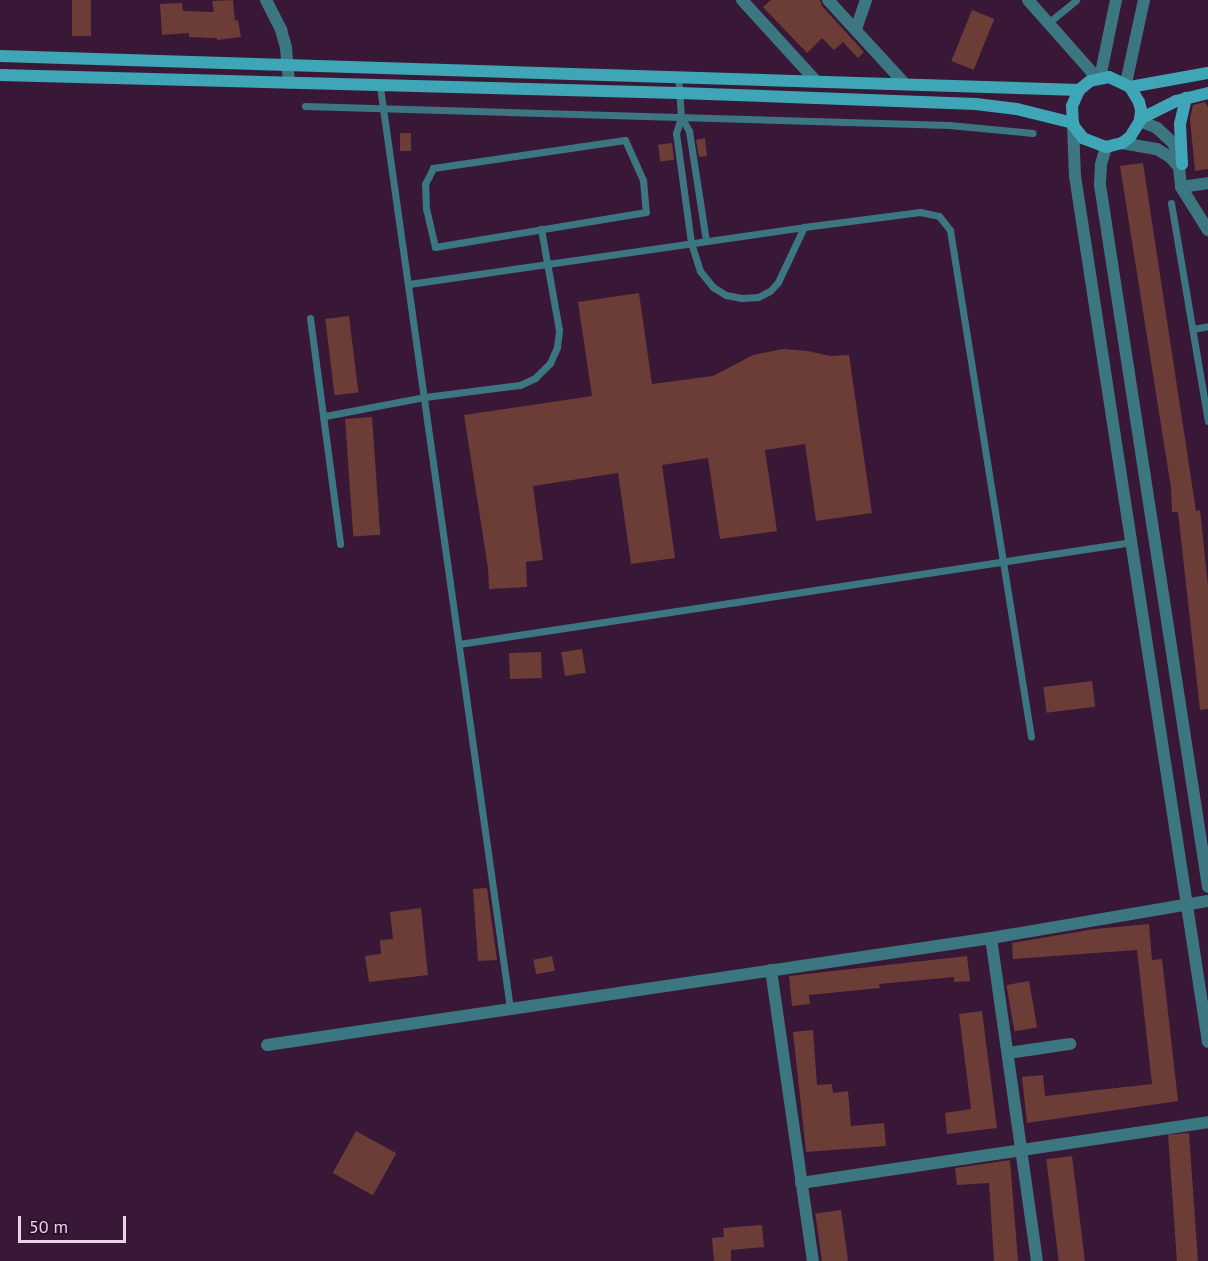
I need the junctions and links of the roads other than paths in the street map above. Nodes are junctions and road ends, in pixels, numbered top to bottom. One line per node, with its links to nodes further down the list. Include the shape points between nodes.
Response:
1 (266, 0): 10 (street)
2 (281, 0): 10 (street)
3 (742, 0): 20 (street)
4 (828, 0): 12 (street)
5 (866, 0): 12 (street)
6 (1028, 0): 11 (street)
7 (1076, 0): 11 (lane)
8 (1116, 0): 19 (street)
9 (1144, 0): 23 (street)
10 (273, 12): 14 (street)
11 (1048, 23): 19 (street)
12 (856, 29): 22 (street)
13 (0, 56): 14 (main road)
14 (288, 65): 15 (main road); 21 (street)
15 (380, 68): 18 (main road); 24 (main road)
16 (1208, 73): 23 (main road)
17 (0, 75): 21 (main road)
18 (678, 75): 20 (main road); 26 (lane)
19 (1099, 78): 23 (main road, via 1109,77); 25 (main road)
20 (816, 81): 22 (main road)
21 (289, 83): 24 (main road)
22 (905, 84): 25 (main road)
23 (1128, 85): 32 (main road, via 1139,102)
24 (380, 87): 26 (main road); 30 (lane)
25 (1079, 90): 33 (main road, via 1072,106)
26 (679, 93): 31 (lane); 33 (main road, via 976,104 1017,109)
27 (1208, 93): 28 (main road)
28 (1186, 98): 32 (main road); 37 (main road, via 1180,124)
29 (305, 106): 30 (lane)
30 (383, 108): 31 (lane); 47 (lane)
31 (681, 117): 34 (lane, via 949,125); 44 (lane, via 689,131); 45 (lane, via 676,133)
32 (1140, 120): 35 (main road, via 1136,130); 37 (street, via 1168,138)
33 (1073, 124): 36 (main road, via 1090,143); 54 (street, via 1076,176)
34 (1033, 133)
35 (1122, 143): 36 (main road); 37 (street, via 1157,149)
36 (1106, 147): 59 (street, via 1100,185)
37 (1180, 166): 39 (street)
38 (1208, 183): 39 (street)
39 (1181, 187): 43 (street)
40 (1172, 203): 50 (lane)
41 (804, 227): 44 (lane); 45 (lane, via 778,282 758,297 726,295 713,287 700,271); 56 (lane, via 920,212 939,216 947,223)
42 (541, 229): 42 (lane, via 646,212 643,180 625,140 433,168 425,184 435,247); 46 (lane)
43 (1208, 230)
44 (706, 241): 45 (lane)
45 (691, 243): 46 (lane)
46 (548, 264): 47 (lane); 51 (lane, via 559,330 550,363 535,378 520,385)
47 (409, 284): 51 (lane)
48 (310, 318): 52 (lane)
49 (1208, 326): 50 (lane)
50 (1193, 328): 53 (lane)
51 (424, 397): 52 (lane); 57 (lane)
52 (324, 416): 55 (lane)
53 (1208, 421)
54 (1132, 542): 56 (lane); 61 (street)
55 (340, 544)
56 (1003, 563): 57 (lane); 58 (lane)
57 (459, 644): 64 (lane)
58 (1031, 737)
59 (1208, 887)
60 (1208, 901): 61 (street)
61 (1187, 906): 62 (street); 65 (street)
62 (991, 938): 63 (street); 68 (street)
63 (771, 970): 64 (street); 71 (street)
64 (510, 1009): 67 (street)
65 (1208, 1042)
66 (1070, 1044): 68 (street)
67 (267, 1045)
68 (1008, 1053): 70 (street)
69 (1208, 1122): 70 (street)
70 (1022, 1150): 71 (street); 73 (street)
71 (801, 1183): 72 (street)
72 (813, 1261)
73 (1037, 1261)

